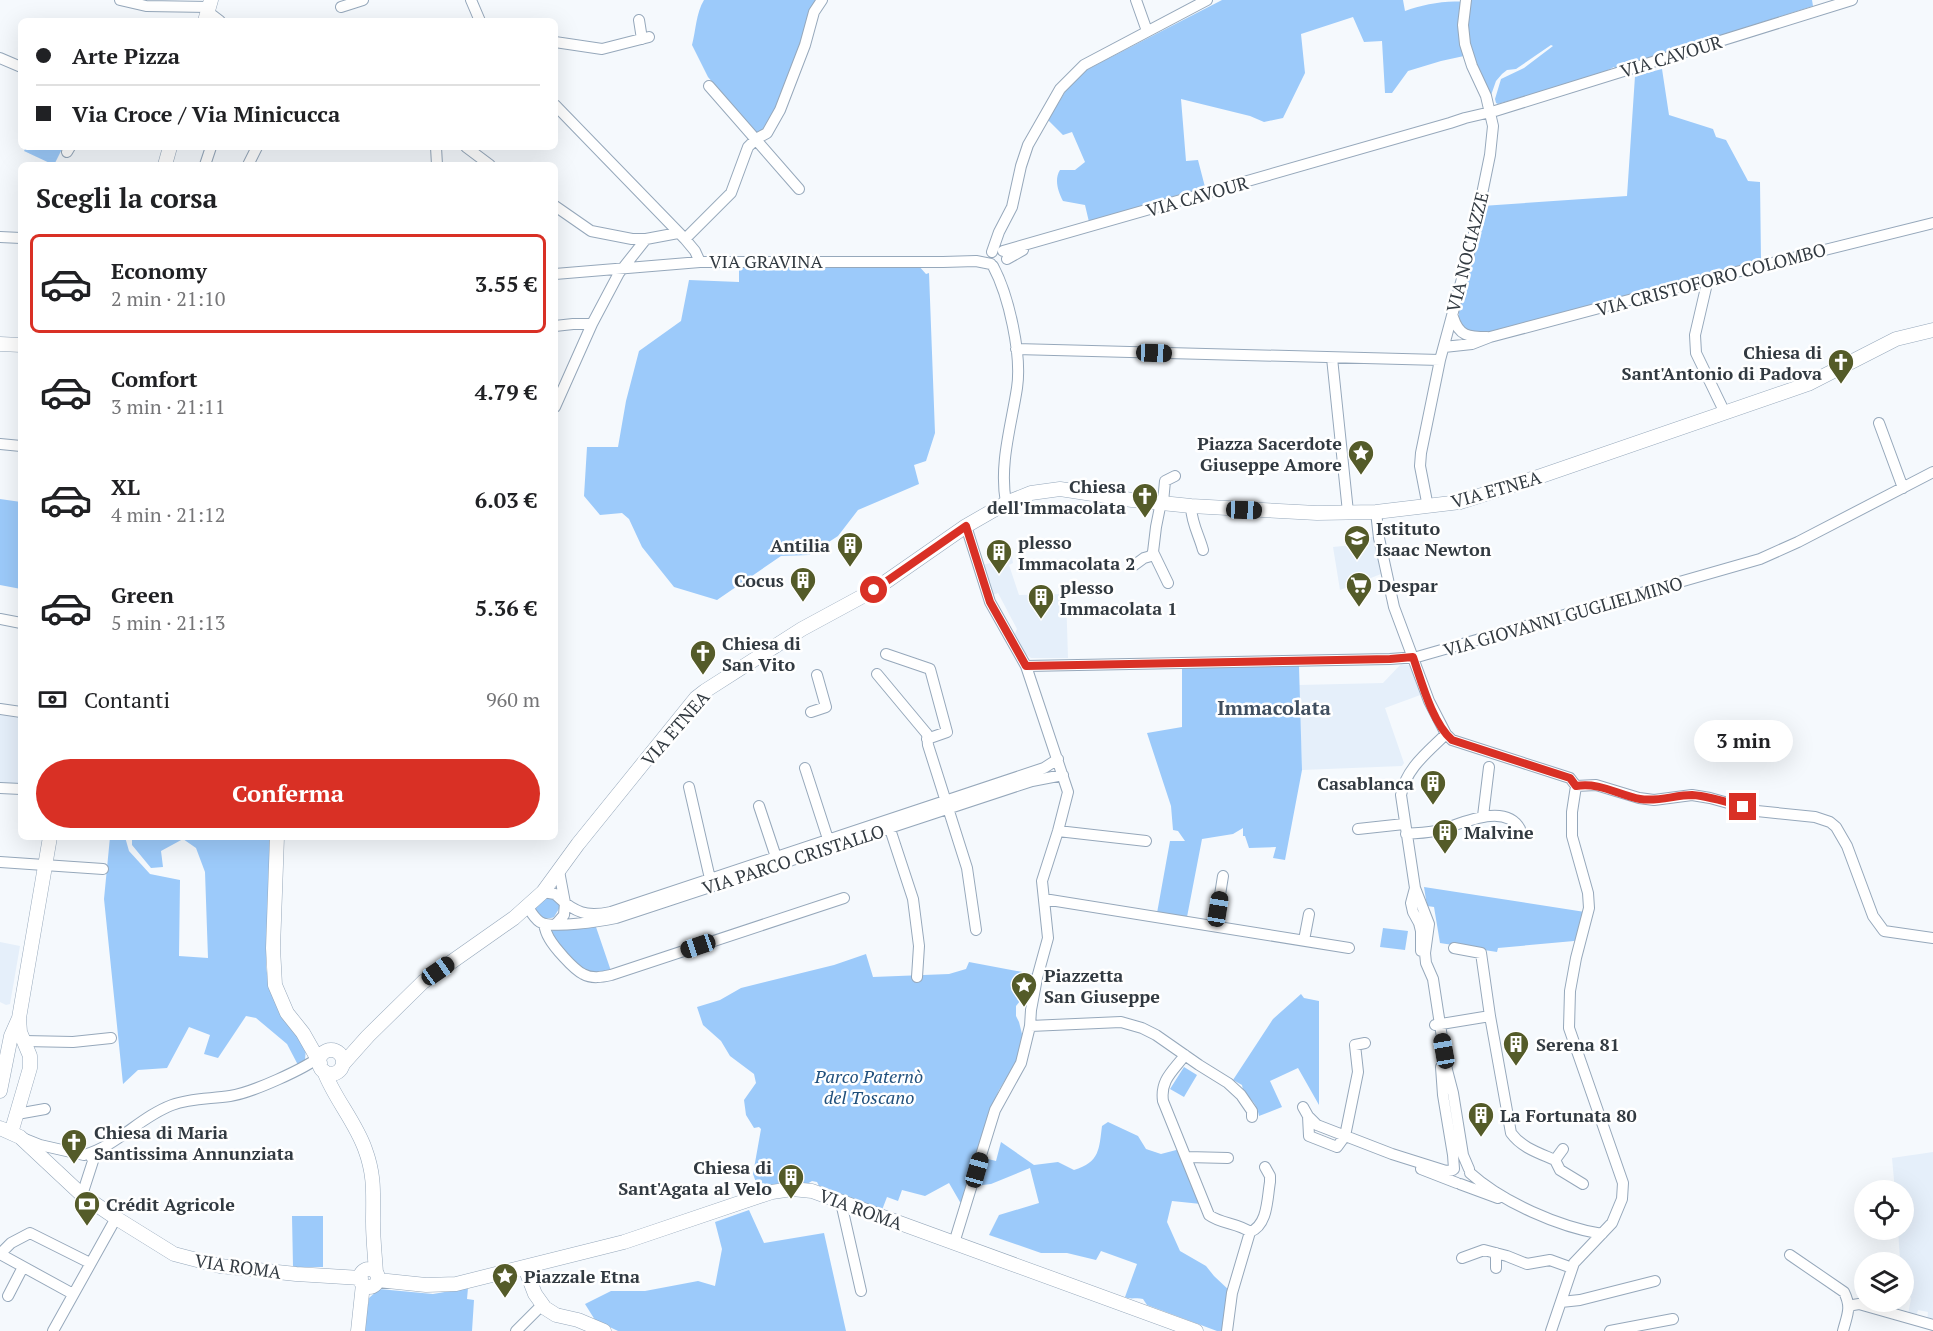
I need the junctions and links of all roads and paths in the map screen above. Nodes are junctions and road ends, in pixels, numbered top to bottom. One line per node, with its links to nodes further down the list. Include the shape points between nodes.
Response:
1 (120, 0): 10 (street, via 146,6)
2 (363, 0): 9 (street)
3 (822, 0): 20 (street, via 814,12 780,110 767,133)
4 (1136, 0): 13 (street)
5 (1207, 0): 13 (street)
6 (1466, 0): 19 (street, VIA NOCIAZZE, via 1465,44)
7 (1852, 0): 19 (street, VIA CAVOUR)
8 (473, 1): 11 (street)
9 (341, 8)
10 (208, 10)
11 (479, 18)
12 (639, 20): 14 (street, via 645,38 602,49)
13 (1147, 31): 30 (street, via 1084,65 1060,89 1028,145 1012,207 999,232)
14 (558, 40)
15 (0, 58): 16 (street)
16 (18, 66)
17 (709, 86): 20 (street)
18 (558, 108): 26 (street, VIA GRAVINA)
19 (1491, 112): 30 (street, VIA CAVOUR, via 1487,117 1450,123); 38 (street, VIA NOCIAZZE, via 1490,155 1452,316)
20 (756, 139): 23 (street); 26 (street, via 748,147 731,193)
21 (470, 150): 22 (street)
22 (486, 162)
23 (799, 189)
24 (558, 208): 29 (street, via 591,231)
25 (1933, 223): 34 (street, VIA CRISTOFORO COLOMBO)
26 (682, 236): 29 (street); 31 (street, VIA GRAVINA)
27 (0, 237): 28 (street)
28 (18, 238)
29 (646, 239): 32 (street)
30 (998, 258): 31 (street, VIA GRAVINA, via 943,262); 43 (street)
31 (700, 262): 32 (street)
32 (624, 268): 33 (street); 35 (street)
33 (558, 274)
34 (1708, 279): 39 (street, VIA CRISTOFORO COLOMBO); 47 (street, via 1695,335 1696,353)
35 (592, 324): 36 (street); 46 (street)
36 (558, 326)
37 (1933, 330): 47 (main road, VIA ETNEA, via 1896,339 1808,384)
38 (1452, 331): 39 (street); 42 (street, VIA NOCIAZZE)
39 (1490, 338): 42 (street, VIA CRISTOFORO COLOMBO)
40 (0, 344): 41 (main road)
41 (18, 345)
42 (1444, 347): 45 (street, VIA NOCIAZZE)
43 (1016, 349): 44 (street); 55 (street, via 1017,387 1003,470)
44 (1332, 358): 45 (street); 58 (street)
45 (1440, 360): 57 (street, VIA NOCIAZZE, via 1420,466)
46 (558, 400)
47 (1725, 413): 57 (main road, VIA ETNEA, via 1468,500)
48 (1879, 423): 53 (street)
49 (0, 444): 50 (street)
50 (18, 446)
51 (1933, 472): 53 (street, VIA GIOVANNI GUGLIELMINO)
52 (1175, 476): 54 (street, via 1165,481)
53 (1903, 488): 69 (street, VIA GIOVANNI GUGLIELMINO, via 1751,562)
54 (1162, 502): 55 (main road, VIA ETNEA, via 1060,489); 56 (main road, VIA ETNEA); 62 (street)
55 (1006, 503): 60 (main road, VIA ETNEA)
56 (1191, 506): 58 (main road, VIA ETNEA); 61 (street, via 1191,518)
57 (1428, 507): 59 (main road, VIA ETNEA)
58 (1348, 512): 59 (main road, VIA ETNEA)
59 (1376, 513): 67 (street, via 1386,575)
60 (966, 526): 71 (street, via 990,602); 105 (main road, VIA ETNEA, via 874,590 802,629 696,698)
61 (1203, 550)
62 (1153, 552): 63 (street); 64 (street)
63 (1133, 566)
64 (1168, 582)
65 (0, 619): 66 (street)
66 (18, 622)
67 (1406, 638): 69 (street); 70 (street)
68 (886, 654): 78 (street, via 930,669 947,732)
69 (1413, 657): 70 (street, VIA GIOVANNI GUGLIELMINO); 77 (street)
70 (1390, 659): 71 (street, VIA GIOVANNI GUGLIELMINO)
71 (1026, 666): 81 (street)
72 (877, 674): 78 (street, via 927,734)
73 (817, 675): 76 (street, via 826,707)
74 (0, 709): 75 (street)
75 (18, 712)
76 (811, 712)
77 (1446, 734): 79 (street); 80 (street)
78 (927, 739): 89 (street)
79 (1433, 747): 80 (street); 94 (street, via 1403,784)
80 (1473, 747): 85 (street, via 1570,778)
81 (1058, 759): 84 (street); 89 (street, VIA PARCO CRISTALLO, via 1044,768)
82 (1489, 767): 91 (street)
83 (805, 768): 99 (street)
84 (1063, 775): 89 (street, VIA PARCO CRISTALLO); 96 (street, via 1068,792)
85 (1576, 786): 117 (street, via 1596,785 1654,800 1692,795 1756,811 1821,818 1836,827 1847,846 1881,929); 154 (street, via 1572,836 1589,908 1570,991 1569,1028 1623,1183 1616,1214)
86 (689, 787): 107 (street)
87 (0, 788): 88 (street)
88 (18, 789)
89 (946, 804): 92 (street, VIA PARCO CRISTALLO); 116 (street, via 970,878)
90 (759, 806): 101 (street)
91 (1483, 816): 94 (street, via 1437,831); 95 (street, via 1502,817)
92 (888, 824): 99 (street, VIA PARCO CRISTALLO); 107 (street, VIA PARCO CRISTALLO); 121 (street, via 913,899 919,946)
93 (1358, 829): 94 (street)
94 (1405, 829): 123 (street, via 1415,888 1411,903 1433,980)
95 (1520, 829)
96 (1058, 831): 100 (street); 110 (street, via 1042,881)
97 (49, 840): 103 (main road)
98 (277, 840): 127 (main road, via 273,972 280,1000)
99 (828, 840): 101 (street, VIA PARCO CRISTALLO)
100 (1146, 841)
101 (776, 857): 107 (street, VIA PARCO CRISTALLO)
102 (0, 862): 103 (street)
103 (45, 864): 104 (street); 125 (main road)
104 (103, 869)
105 (559, 871): 108 (main road, VIA ETNEA); 111 (street)
106 (1223, 876): 115 (street)
107 (710, 883): 111 (street, VIA PARCO CRISTALLO, via 595,915 579,912); 114 (street, VIA PARCO CRISTALLO, via 608,920)
108 (543, 892): 111 (street, via 555,894); 112 (main road, VIA ETNEA)
109 (844, 898): 114 (street, via 597,978 577,970 552,942 547,935)
110 (1044, 899): 115 (street); 124 (street, via 1048,938)
111 (565, 903): 114 (street, via 564,915)
112 (528, 907): 114 (street, via 537,920); 130 (main road, VIA ETNEA, via 423,982 368,1036)
113 (1309, 914): 118 (street)
114 (550, 924)
115 (1215, 926): 118 (street)
116 (976, 930)
117 (1933, 938)
118 (1304, 940): 119 (street)
119 (1349, 948)
120 (1454, 948): 122 (street, via 1481,953)
121 (917, 977)
122 (1490, 1016): 123 (street); 143 (street, via 1511,1133 1517,1141)
123 (1437, 1025): 145 (street); 146 (street)
124 (1030, 1026): 129 (street, via 1121,1022 1156,1035); 155 (street, via 1021,1063 995,1110)
125 (19, 1038): 126 (street, via 73,1042); 131 (main road); 134 (main road, via 30,1056 30,1068)
126 (111, 1038)
127 (306, 1039): 130 (main road); 130 (street)
128 (1365, 1042): 137 (street, via 1355,1045 1358,1072)
129 (1185, 1055): 135 (street, via 1241,1095); 141 (street, via 1162,1090)
130 (326, 1061): 140 (street, via 249,1092 174,1104); 165 (main road, via 329,1085 364,1146 371,1168 374,1185)
131 (0, 1091)
132 (45, 1109): 134 (street)
133 (1305, 1112): 137 (street, via 1317,1125)
134 (17, 1114): 136 (main road)
135 (1252, 1117)
136 (11, 1133): 140 (street, via 40,1145); 149 (main road, VIA ROMA)
137 (1345, 1136): 139 (street)
138 (1563, 1149): 143 (street)
139 (1392, 1154): 145 (street); 147 (street)
140 (87, 1155): 149 (street, via 93,1161)
141 (1187, 1157): 142 (street); 153 (street, via 1209,1215)
142 (1228, 1158)
143 (1555, 1160): 148 (street, via 1560,1170)
144 (1265, 1167): 153 (street, via 1270,1182 1263,1222)
145 (1454, 1170): 146 (street, via 1461,1166); 147 (street, via 1453,1179)
146 (1469, 1171): 147 (street, via 1468,1181); 151 (street)
147 (1458, 1184): 151 (street)
148 (1583, 1184)
149 (82, 1195): 152 (main road, VIA ROMA)
150 (843, 1202): 155 (main road, VIA ROMA); 162 (main road, VIA ROMA, via 802,1189 782,1190 624,1242); 167 (street)
151 (1516, 1203): 154 (street, via 1574,1228)
152 (116, 1218): 160 (street); 165 (main road, VIA ROMA, via 161,1247 192,1260)
153 (1250, 1232): 181 (street, via 1232,1293)
154 (1602, 1234): 164 (street)
155 (954, 1243): 180 (main road, VIA ROMA)
156 (1496, 1253): 159 (street, via 1484,1250); 163 (street); 164 (street, via 1527,1263 1550,1260)
157 (0, 1254): 160 (street, via 30,1233); 161 (street)
158 (1790, 1255): 172 (street, via 1836,1285)
159 (1462, 1258)
160 (90, 1263): 168 (street)
161 (23, 1267): 168 (street); 169 (street)
162 (525, 1268): 165 (main road, VIA ROMA, via 444,1285); 171 (main road)
163 (1496, 1268)
164 (1572, 1268): 170 (street)
165 (369, 1279): 177 (main road)
166 (1655, 1281): 170 (street)
167 (861, 1291)
168 (74, 1294): 176 (street)
169 (8, 1296)
170 (1561, 1302): 182 (street)
171 (542, 1305): 178 (street); 179 (main road, via 556,1315)
172 (1850, 1307): 174 (street, via 1859,1304); 183 (street)
173 (1673, 1319): 175 (street)
174 (1933, 1325)
175 (1613, 1330)
176 (54, 1331)
177 (358, 1331)
178 (516, 1331)
179 (604, 1331)
180 (1196, 1331)
181 (1227, 1331)
182 (1551, 1331)
183 (1843, 1331)

